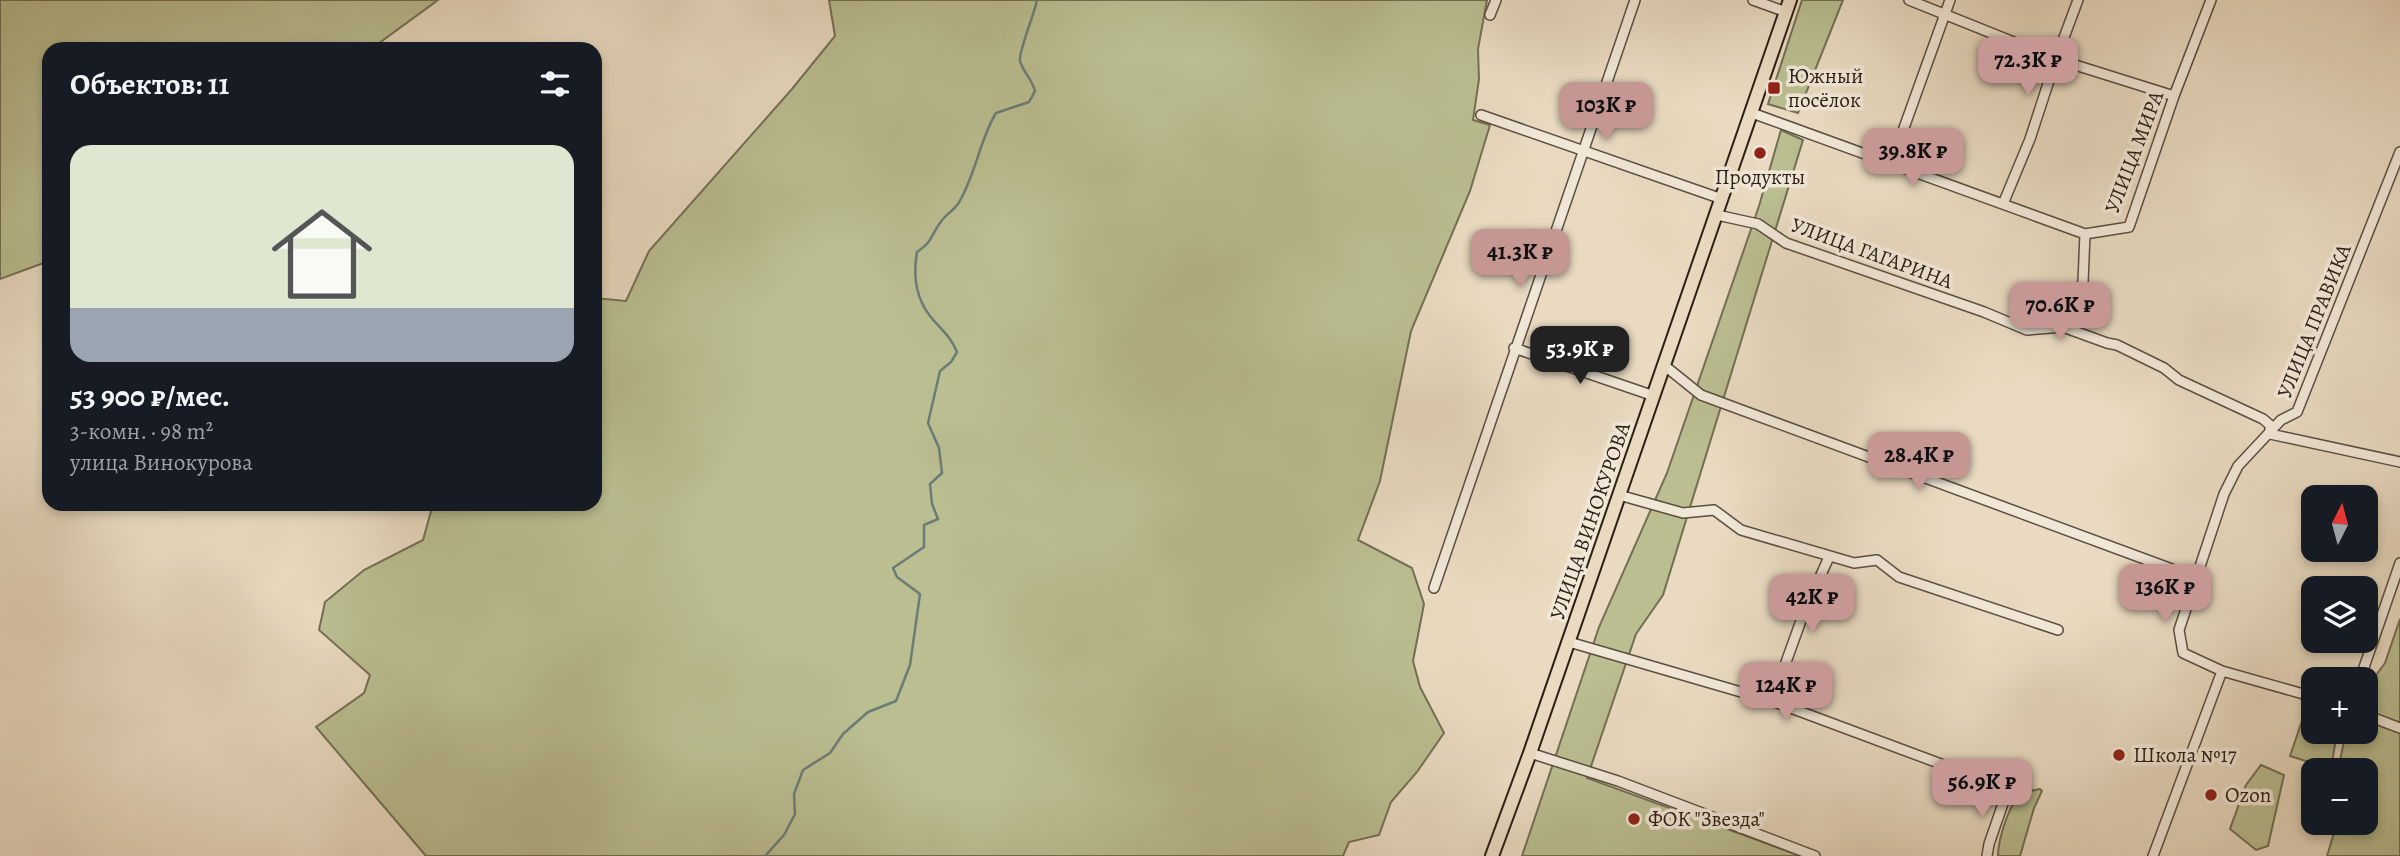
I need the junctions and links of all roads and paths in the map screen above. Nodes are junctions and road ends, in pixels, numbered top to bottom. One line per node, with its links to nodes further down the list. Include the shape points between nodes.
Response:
1 (1496, 0): 10 (street)
2 (1634, 0): 15 (street)
3 (1753, 0): 8 (street)
4 (1909, 0): 9 (street)
5 (1950, 0): 9 (street)
6 (2078, 0): 11 (street)
7 (2211, 0): 12 (street, УЛИЦА МИРА)
8 (1788, 6): 13 (main road, УЛИЦА ВИНОКУРОВА)
9 (1945, 14): 11 (street); 17 (street)
10 (1490, 15)
11 (2056, 59): 12 (street); 19 (street)
12 (2174, 96): 21 (street, УЛИЦА МИРА, via 2129,227)
13 (1752, 113): 17 (street); 18 (main road, УЛИЦА ВИНОКУРОВА)
14 (1481, 115): 15 (street)
15 (1584, 150): 18 (street); 23 (street)
16 (2400, 152): 26 (street, УЛИЦА ПРАВИКА, via 2297,412 2281,420)
17 (1891, 164): 19 (street)
18 (1722, 199): 20 (main road, УЛИЦА ВИНОКУРОВА)
19 (2003, 204): 21 (street)
20 (1717, 215): 22 (street, УЛИЦА ГАГАРИНА, via 1758,224 1786,243 2027,330); 24 (main road, УЛИЦА ВИНОКУРОВА)
21 (2085, 234): 22 (street, УЛИЦА МИРА, via 2083,282)
22 (2063, 327): 26 (street, УЛИЦА ГАГАРИНА, via 2117,345 2263,419 2270,425)
23 (1514, 348): 25 (street); 32 (street)
24 (1665, 366): 25 (main road, УЛИЦА ВИНОКУРОВА); 31 (street, via 1701,395)
25 (1654, 396): 28 (main road, УЛИЦА ВИНОКУРОВА)
26 (2270, 434): 27 (street); 31 (street, УЛИЦА ПРАВИКА, via 2238,467 2224,494)
27 (2400, 462)
28 (1619, 495): 29 (street, via 1682,513 1714,510 1741,530); 34 (main road, УЛИЦА ВИНОКУРОВА)
29 (1829, 557): 33 (street, via 1854,563 1877,560 1899,577); 38 (street)
30 (2400, 563): 35 (street)
31 (2196, 578): 36 (street, УЛИЦА ПРАВИКА, via 2179,630 2183,653)
32 (1434, 588)
33 (2058, 630)
34 (1569, 642): 38 (street); 41 (main road, УЛИЦА ВИНОКУРОВА)
35 (2364, 667)
36 (2222, 671): 37 (street); 45 (street)
37 (2301, 693)
38 (1772, 701): 44 (street, via 2008,789)
39 (2378, 720): 40 (street)
40 (2400, 728)
41 (1530, 753): 42 (main road, УЛИЦА ВИНОКУРОВА); 43 (street)
42 (1492, 856)
43 (1815, 856)
44 (1987, 856)
45 (2153, 856)

